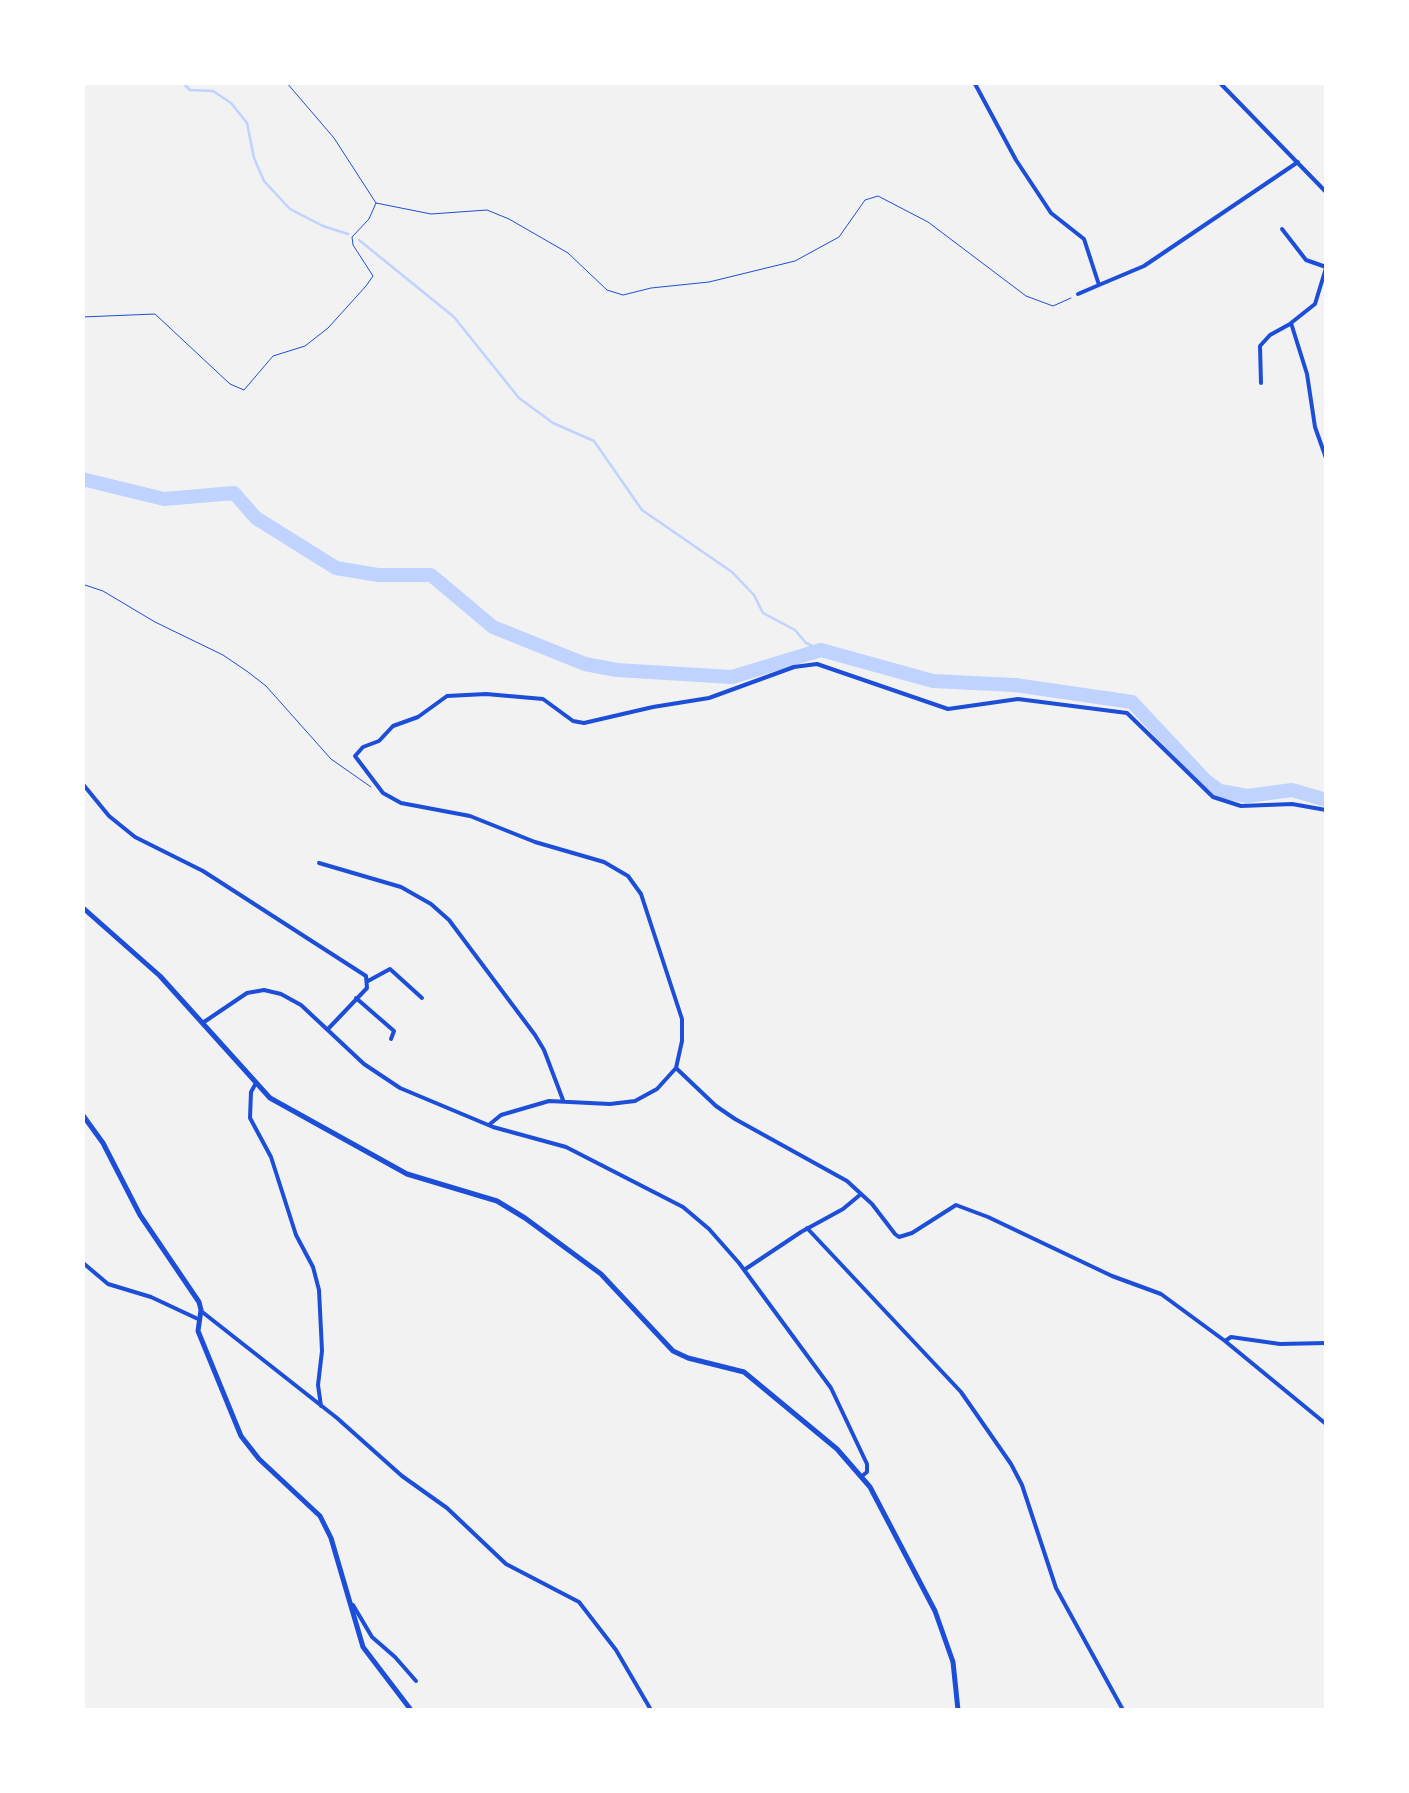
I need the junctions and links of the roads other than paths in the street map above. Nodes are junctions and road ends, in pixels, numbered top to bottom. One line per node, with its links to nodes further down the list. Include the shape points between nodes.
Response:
1 (974, 82): 7 (street, via 1051,213 1084,239)
2 (1219, 82): 3 (street)
3 (1298, 162): 4 (street); 7 (street, via 1144,266)
4 (1326, 192)
5 (1282, 229): 6 (street, via 1306,260)
6 (1326, 267): 9 (street, via 1314,304)
7 (1098, 285): 8 (street)
8 (1078, 294)
9 (1291, 323): 10 (street, via 1260,346); 11 (street)
10 (1261, 383)
11 (1326, 458)
12 (82, 782): 16 (street, via 136,837 203,872)
13 (1326, 810): 22 (street, via 1241,806 1213,797 1127,712 1018,699 948,709 811,664 709,698 584,724 543,699 447,696 356,752 379,789 410,806 470,816 628,876 641,894 682,1018)
14 (318, 863): 24 (street, via 401,887 449,920 535,1035)
15 (82, 907): 19 (street)
16 (368, 981): 17 (street); 18 (street, via 390,969)
17 (356, 998): 20 (street); 21 (street, via 394,1031)
18 (422, 998)
19 (204, 1022): 20 (street, via 247,993 264,990 301,1004); 23 (street)
20 (328, 1029): 26 (street, via 395,1086)
21 (391, 1039)
22 (676, 1068): 24 (street, via 654,1091 626,1104); 27 (street, via 725,1112 825,1166)
23 (256, 1084): 34 (street, via 250,1118 319,1290); 36 (street, via 406,1174 496,1201 540,1228 601,1274 673,1351 747,1374)
24 (563, 1100): 26 (street, via 522,1107)
25 (82, 1114): 31 (street, via 195,1294)
26 (490, 1126): 30 (street, via 566,1147 652,1190 695,1216)
27 (861, 1194): 28 (street); 32 (street, via 899,1237 962,1206 1161,1294)
28 (807, 1228): 30 (street); 42 (street, via 961,1392 1011,1464 1056,1588)
29 (82, 1262): 31 (street, via 108,1284)
30 (744, 1270): 36 (street, via 831,1388 867,1464)
31 (200, 1315): 34 (street); 37 (street, via 199,1335 240,1436 320,1516)
32 (1225, 1341): 33 (street); 35 (street)
33 (1326, 1344)
34 (321, 1406): 40 (street, via 510,1566 579,1602)
35 (1326, 1424)
36 (862, 1476): 41 (street, via 939,1621)
37 (349, 1604): 38 (street); 39 (street, via 368,1656)
38 (416, 1681)
39 (411, 1710)
40 (651, 1710)
41 (958, 1710)
42 (1123, 1710)

